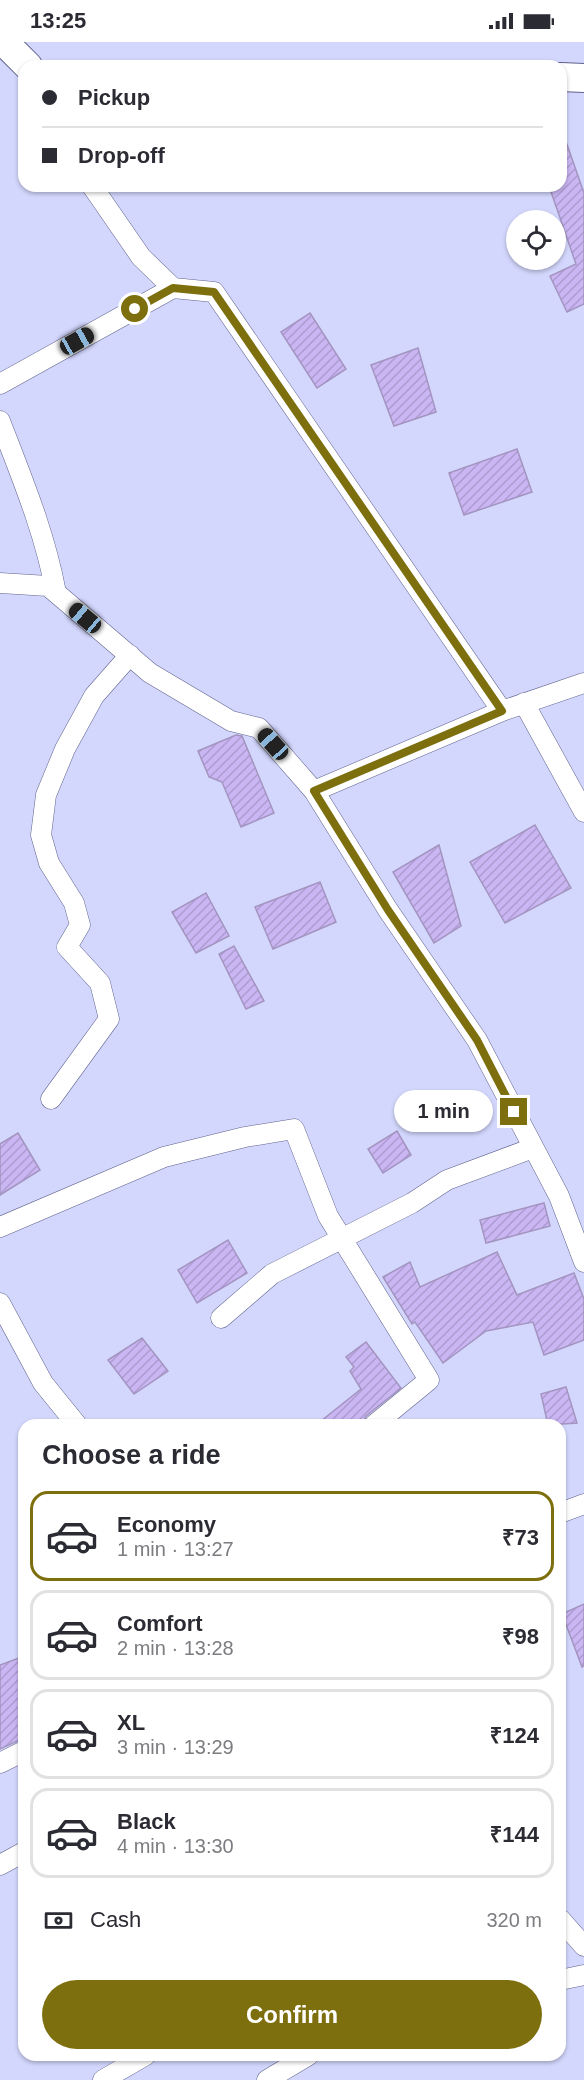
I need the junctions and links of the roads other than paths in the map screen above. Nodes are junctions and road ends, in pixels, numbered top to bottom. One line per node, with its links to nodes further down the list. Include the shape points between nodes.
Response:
1 (4, 42): 2 (street)
2 (22, 60)
3 (567, 77): 4 (street)
4 (584, 78)
5 (96, 192): 6 (street, via 141,257)
6 (173, 288): 7 (street); 14 (street, via 214,292)
7 (0, 384)
8 (0, 421): 10 (street, via 35,512)
9 (0, 584): 10 (street, via 48,586)
10 (56, 593): 11 (street)
11 (130, 655): 15 (street, via 150,673 231,721 259,728); 17 (street, via 94,696 46,795 41,835 49,863 74,903 80,925 67,947 100,983 109,1018)
12 (584, 683): 13 (street)
13 (524, 703): 14 (street); 16 (street)
14 (502, 711): 15 (street)
15 (314, 791): 18 (street, via 388,910 477,1040)
16 (584, 812)
17 (51, 1099)
18 (533, 1148): 20 (street, via 447,1180 412,1203); 21 (street, via 559,1196)
19 (0, 1227): 20 (street, via 164,1157 294,1129 328,1216)
20 (341, 1238): 23 (street, via 272,1274); 25 (street, via 429,1380)
21 (584, 1262)
22 (0, 1303): 24 (street, via 43,1383)
23 (221, 1318)
24 (72, 1419)
25 (381, 1419)
26 (584, 1504): 27 (street)
27 (566, 1512)
28 (18, 1754): 29 (street)
29 (0, 1763)
30 (18, 1855): 31 (street)
31 (0, 1865)
32 (566, 1926): 33 (street)
33 (584, 1946)
34 (584, 1975): 35 (street)
35 (566, 1979)
36 (136, 2061): 38 (street)
37 (299, 2061): 39 (street)
38 (103, 2080)
39 (267, 2080)

